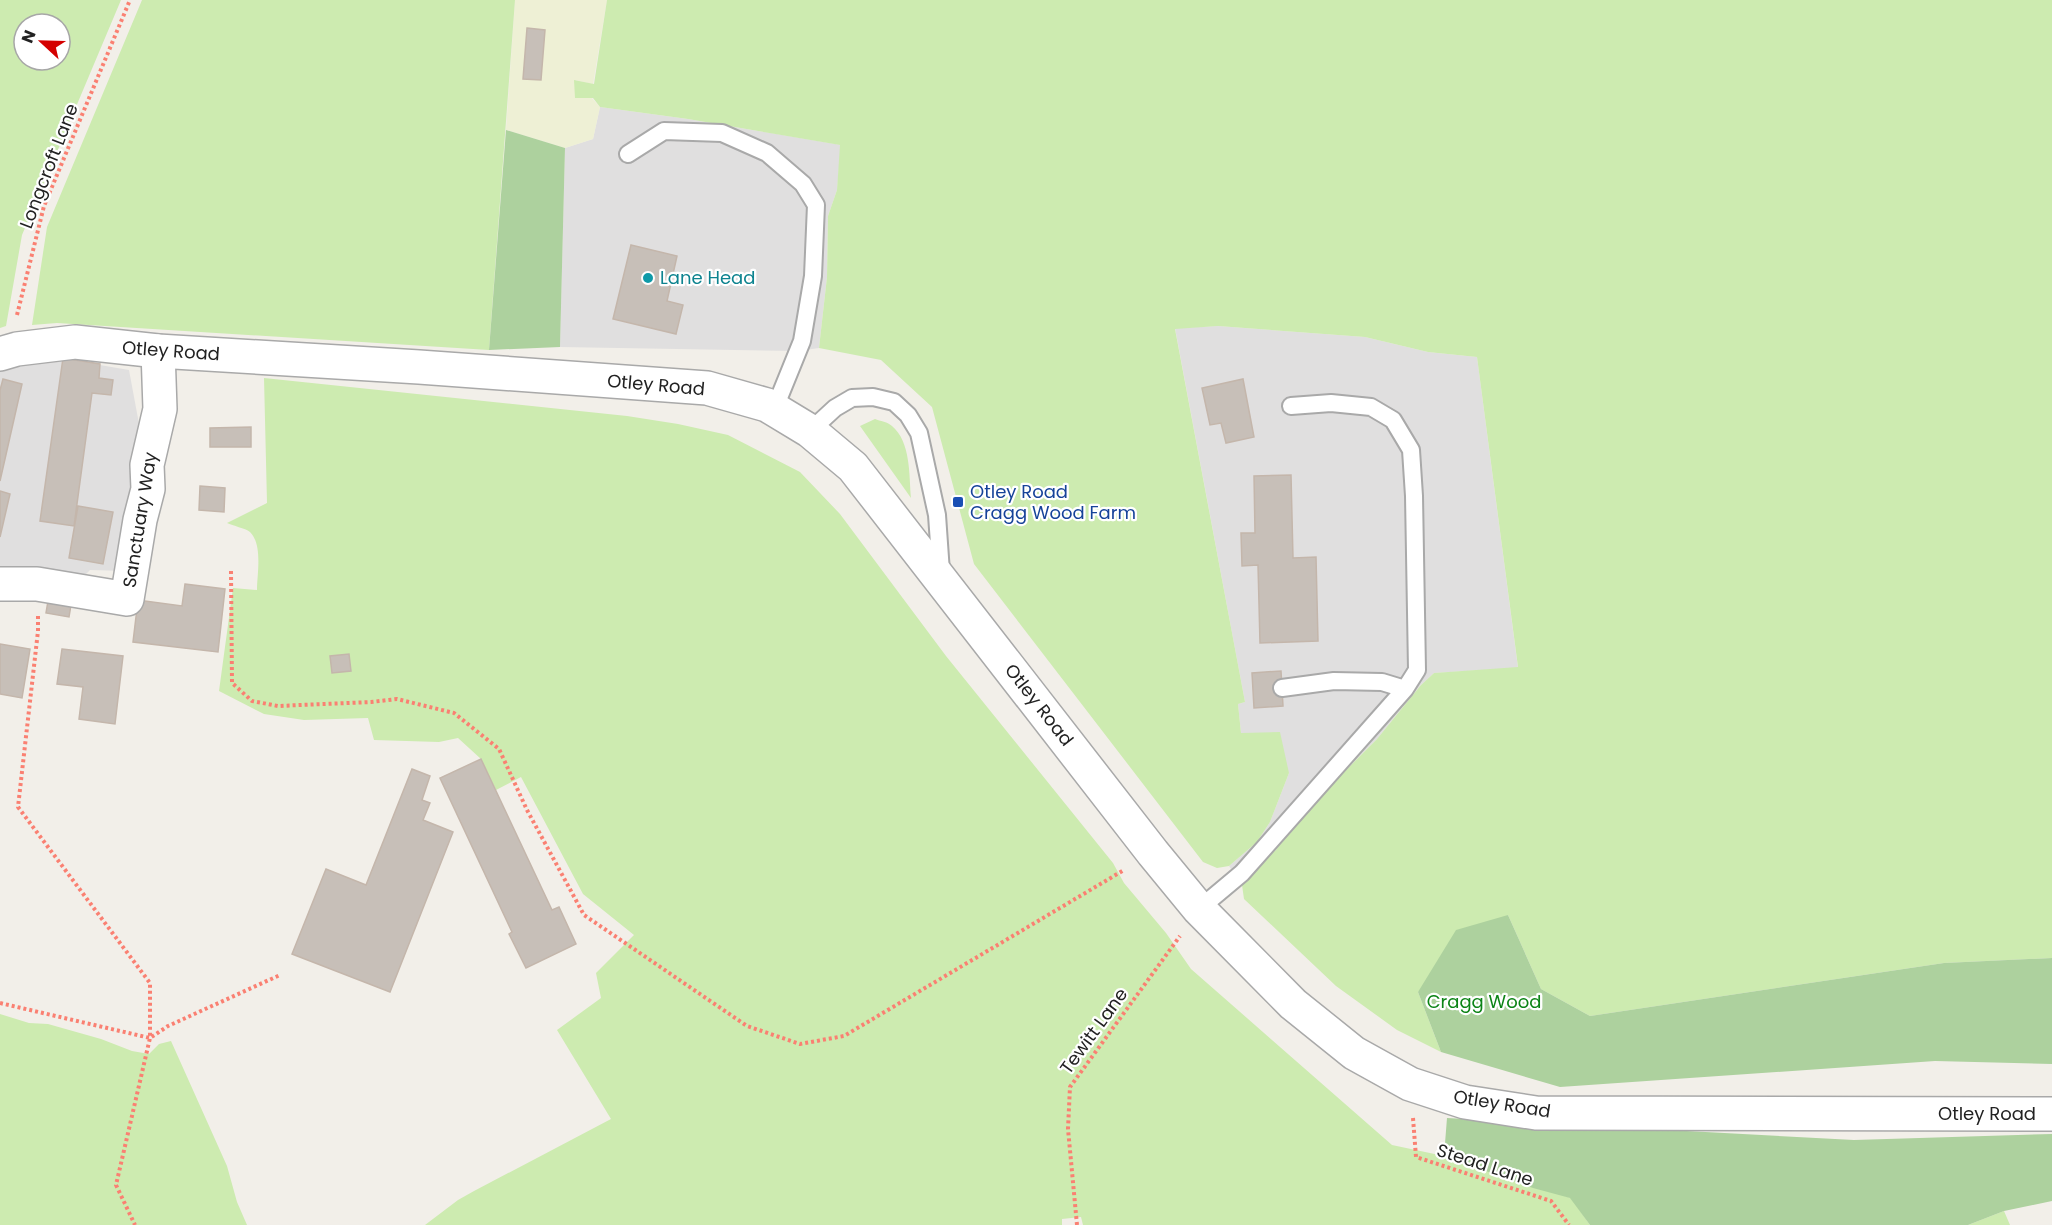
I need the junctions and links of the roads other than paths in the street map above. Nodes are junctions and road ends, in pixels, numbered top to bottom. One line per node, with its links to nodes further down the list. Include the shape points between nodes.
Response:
1 (628, 154): 5 (lane, via 664,130 722,133 767,153 803,184 816,205 813,276 802,341)
2 (9, 351): 3 (street, Otley Road, via 75,342)
3 (159, 351): 5 (street, Otley Road, via 707,388); 8 (street, Sanctuary Way, via 160,410 147,465 148,489 127,598 37,584)
4 (1291, 406): 10 (lane, via 1331,403 1371,407 1393,420 1411,450 1417,670)
5 (774, 410): 6 (street, Otley Road)
6 (810, 431): 7 (street, Otley Road, via 853,467); 7 (lane, via 852,398 894,402 908,415 919,433 937,515)
7 (942, 580): 11 (street, Otley Road)
8 (0, 584)
9 (1282, 688): 10 (lane, via 1334,681 1382,682)
10 (1405, 689): 11 (lane, via 1242,873)
11 (1199, 909): 12 (street, Otley Road, via 1293,1004 1354,1053 1410,1084 1465,1102 1536,1113)
12 (2052, 1114)

